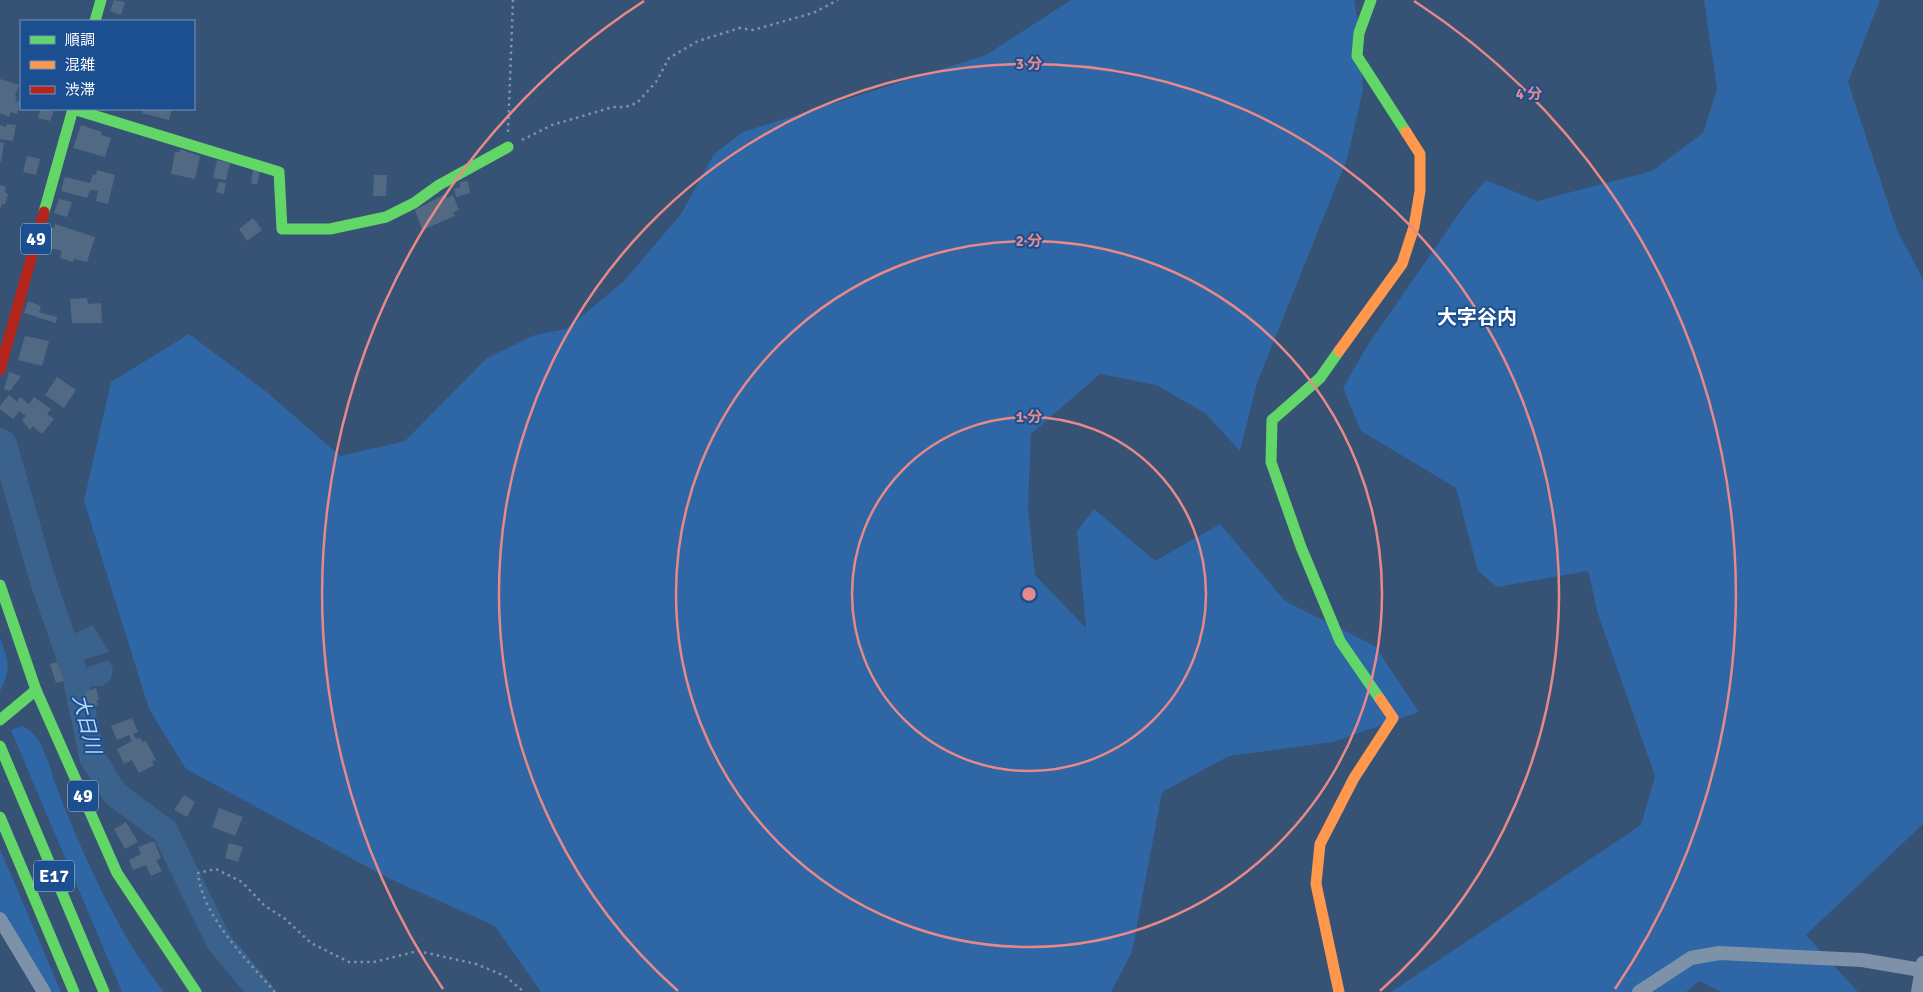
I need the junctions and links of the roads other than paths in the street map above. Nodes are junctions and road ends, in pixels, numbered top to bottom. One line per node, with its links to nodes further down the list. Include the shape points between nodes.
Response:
1 (100, 0): 3 (main road)
2 (1371, 0): 19 (main road, via 1359,33 1357,56 1420,154 1420,190 1414,227 1402,264 1320,378 1272,420 1271,462 1301,546 1340,641 1393,718 1354,778 1320,844 1316,884)
3 (95, 20)
4 (73, 110): 7 (main road, 49)
5 (76, 110): 6 (main road, via 279,172 282,230 330,230 386,217)
6 (508, 147)
7 (0, 370)
8 (0, 585): 9 (main road, 49)
9 (36, 690): 10 (main road); 18 (main road, 49, via 117,873)
10 (0, 720)
11 (0, 746): 17 (main road, E17)
12 (0, 817): 16 (main road, E17)
13 (0, 919): 15 (street)
14 (1922, 966): 20 (street, via 1719,953 1691,958); 21 (street)
15 (44, 992)
16 (74, 992)
17 (104, 992)
18 (196, 992)
19 (1339, 992)
20 (1639, 992)
21 (1918, 992)

